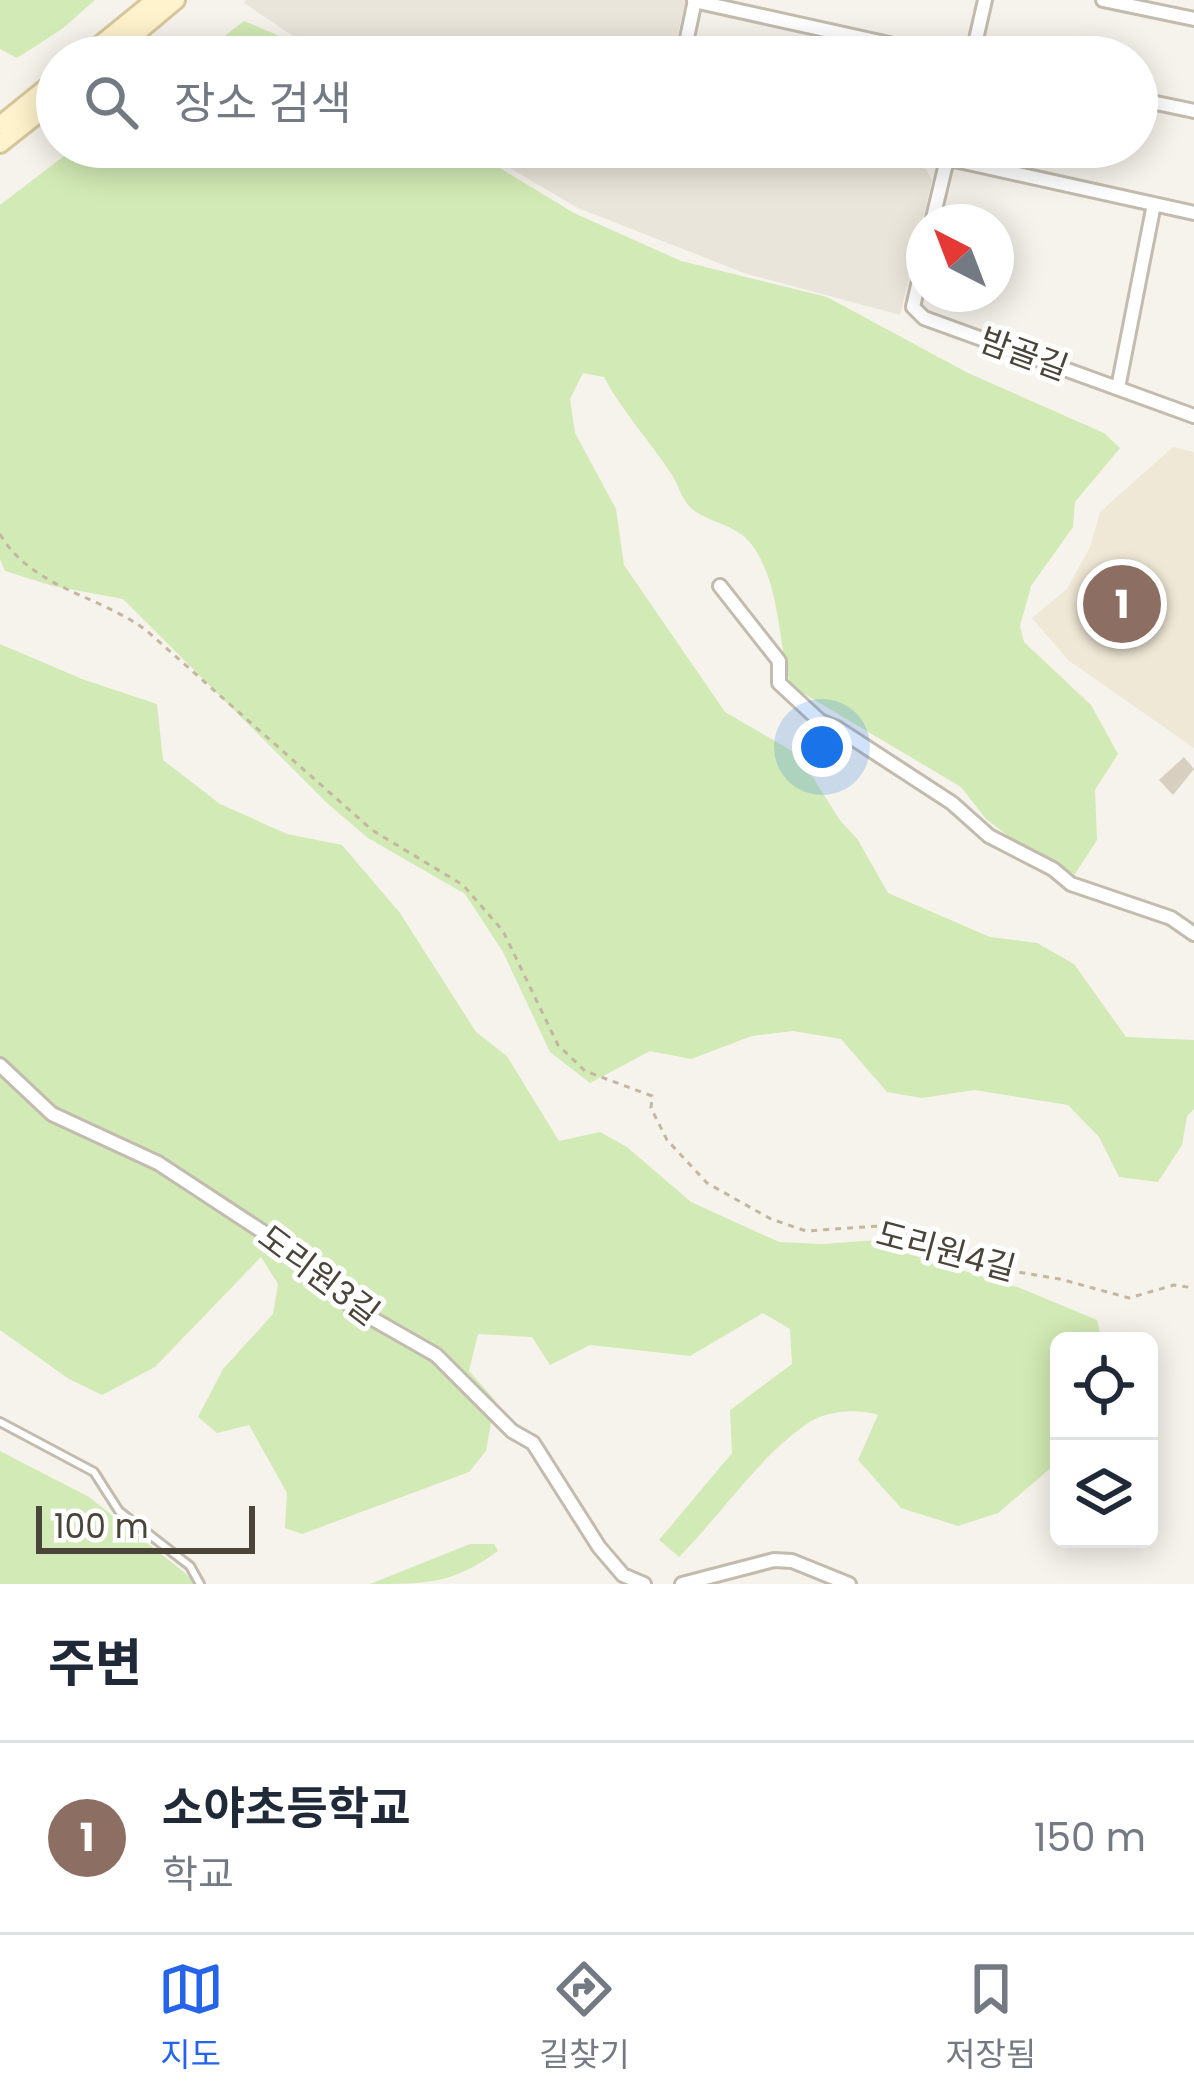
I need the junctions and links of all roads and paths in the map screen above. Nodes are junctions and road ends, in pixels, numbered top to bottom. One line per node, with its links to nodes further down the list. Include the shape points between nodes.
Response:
1 (155, 0): 8 (main road)
2 (176, 0): 9 (main road)
3 (985, 0): 12 (street)
4 (1103, 0): 7 (street)
5 (1184, 0): 7 (street)
6 (694, 1): 10 (street); 11 (street)
7 (1187, 18)
8 (111, 36)
9 (133, 36)
10 (687, 36)
11 (853, 36)
12 (977, 36)
13 (36, 97): 17 (main road)
14 (1158, 103): 15 (street)
15 (1194, 111)
16 (36, 116): 18 (main road)
17 (0, 125)
18 (0, 145)
19 (945, 168): 21 (street)
20 (1009, 168): 22 (street)
21 (936, 204)
22 (1154, 204): 23 (street); 25 (street)
23 (1194, 214)
24 (915, 312): 25 (street, 밤골길)
25 (1118, 388): 26 (street, 밤골길)
26 (1194, 416)
27 (0, 534): 31 (path, 도리원4길, via 13,557 147,631 357,818 463,885 503,931 558,1046 585,1071 652,1096 667,1140 707,1183 806,1231 879,1226 1005,1270 1129,1298 1174,1285)
28 (720, 586): 29 (street, via 779,661 779,682 820,721 1071,884 1171,918)
29 (1194, 934)
30 (0, 1065): 34 (street, 도리원3길, via 52,1114 158,1162 286,1247 352,1306 436,1355 533,1443 599,1547 622,1575)
31 (1194, 1288)
32 (0, 1422): 33 (lane, via 94,1472 118,1511 190,1566)
33 (200, 1584)
34 (644, 1584)
35 (682, 1584): 36 (street, via 774,1561)
36 (849, 1584)

